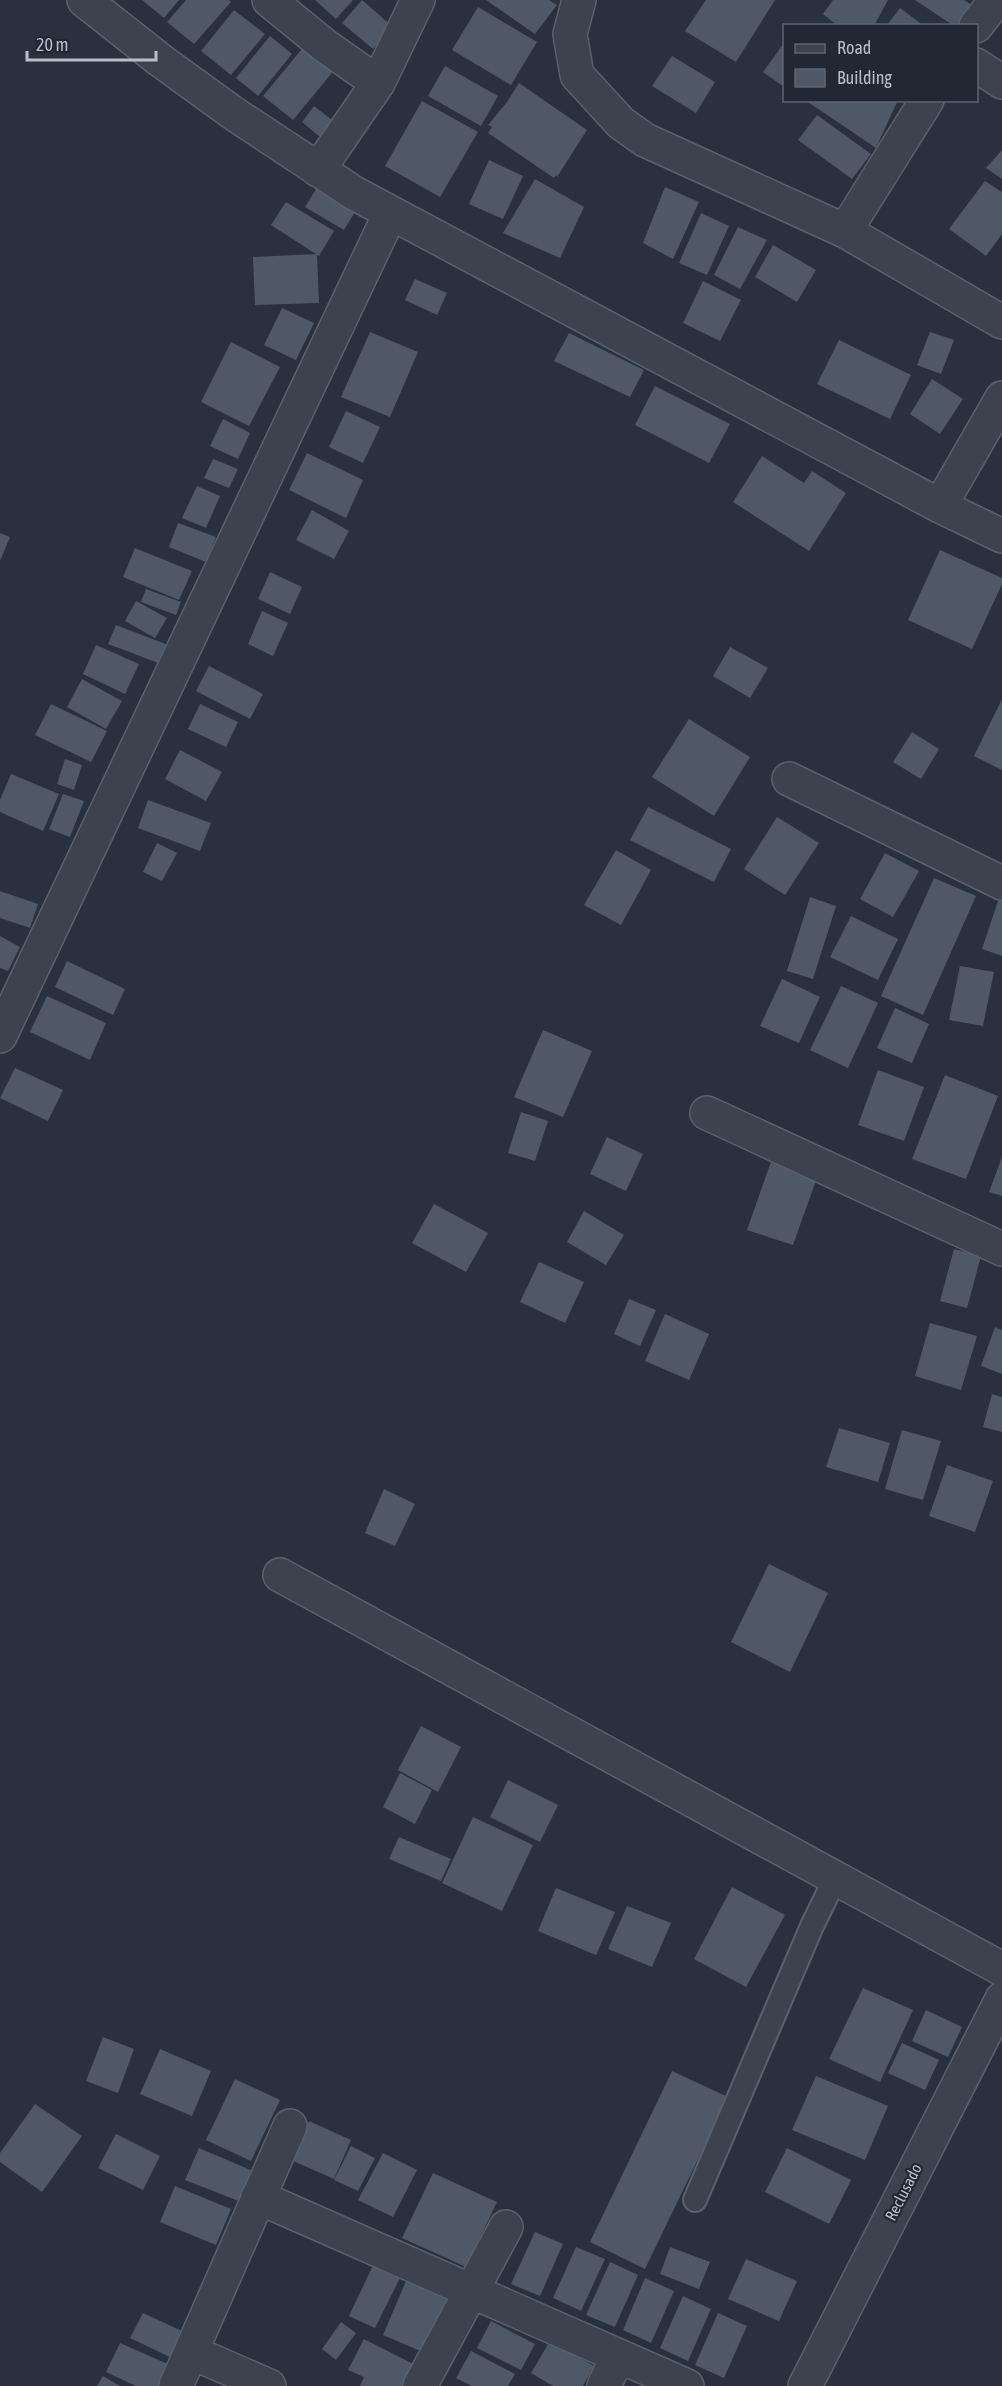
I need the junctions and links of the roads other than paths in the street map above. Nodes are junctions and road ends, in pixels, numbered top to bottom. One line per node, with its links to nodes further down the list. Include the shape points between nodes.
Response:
1 (84, 0): 11 (street, via 160,60)
2 (269, 0): 9 (street)
3 (418, 0): 9 (street)
4 (579, 0): 13 (street, via 570,34 577,75 621,123 645,140)
5 (996, 0): 6 (street)
6 (978, 24)
7 (978, 66): 8 (street)
8 (1002, 82)
9 (378, 83): 11 (street)
10 (926, 102): 13 (street)
11 (318, 170): 12 (street)
12 (390, 214): 16 (street); 20 (street)
13 (845, 231): 14 (street)
14 (1002, 322)
15 (1002, 398): 16 (street)
16 (940, 506): 17 (street)
17 (1002, 536)
18 (789, 779): 19 (street)
19 (1002, 883)
20 (0, 1036)
21 (707, 1113): 22 (street)
22 (1002, 1249)
23 (280, 1575): 24 (street)
24 (835, 1879): 25 (street); 29 (lane)
25 (1002, 1969)
26 (1002, 1999): 39 (street, Reclusado)
27 (290, 2126): 28 (street)
28 (258, 2198): 31 (street); 32 (street)
29 (695, 2200)
30 (506, 2227): 31 (street)
31 (472, 2291): 33 (street); 36 (street)
32 (191, 2352): 34 (street); 35 (street)
33 (618, 2356): 37 (street); 38 (street)
34 (176, 2386)
35 (269, 2386)
36 (420, 2386)
37 (604, 2386)
38 (687, 2386)
39 (805, 2386)

